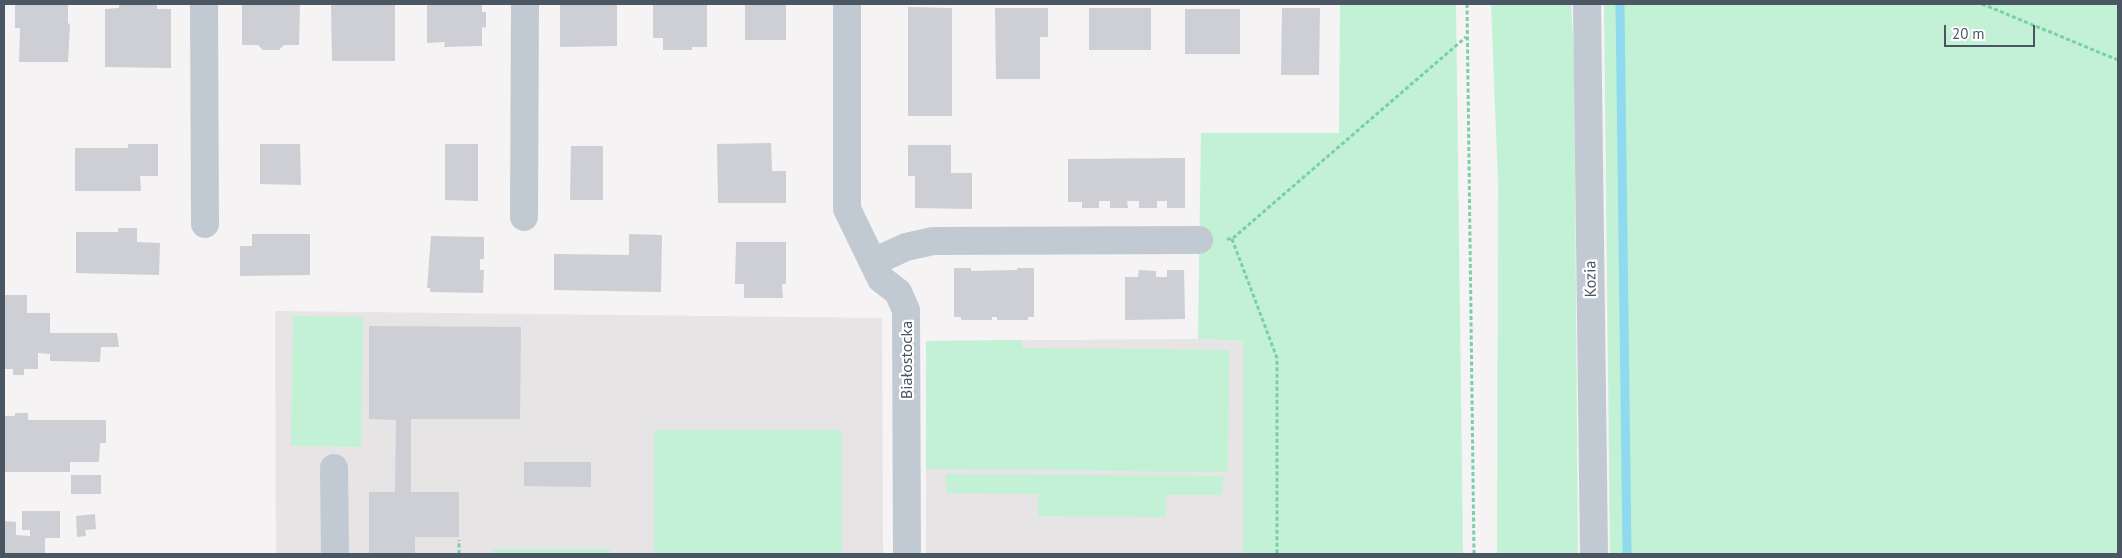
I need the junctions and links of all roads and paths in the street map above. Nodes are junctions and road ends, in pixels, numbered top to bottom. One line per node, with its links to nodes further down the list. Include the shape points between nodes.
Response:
1 (204, 4): 10 (street)
2 (525, 4): 9 (street)
3 (847, 4): 13 (street, Białostocka, via 847,209)
4 (1467, 4): 7 (path)
5 (1587, 4): 21 (street, Kozia)
6 (1982, 4): 8 (path)
7 (1467, 37): 11 (path); 20 (path)
8 (2118, 60)
9 (524, 217)
10 (205, 224)
11 (1232, 239): 12 (path); 19 (path, via 1277,358)
12 (1199, 240): 13 (street, via 933,241 906,247)
13 (873, 262): 18 (street, Białostocka, via 882,279 898,292 906,310)
14 (334, 468): 16 (street)
15 (459, 540): 17 (path)
16 (334, 554)
17 (459, 554)
18 (907, 554)
19 (1277, 554)
20 (1474, 554)
21 (1594, 554)

